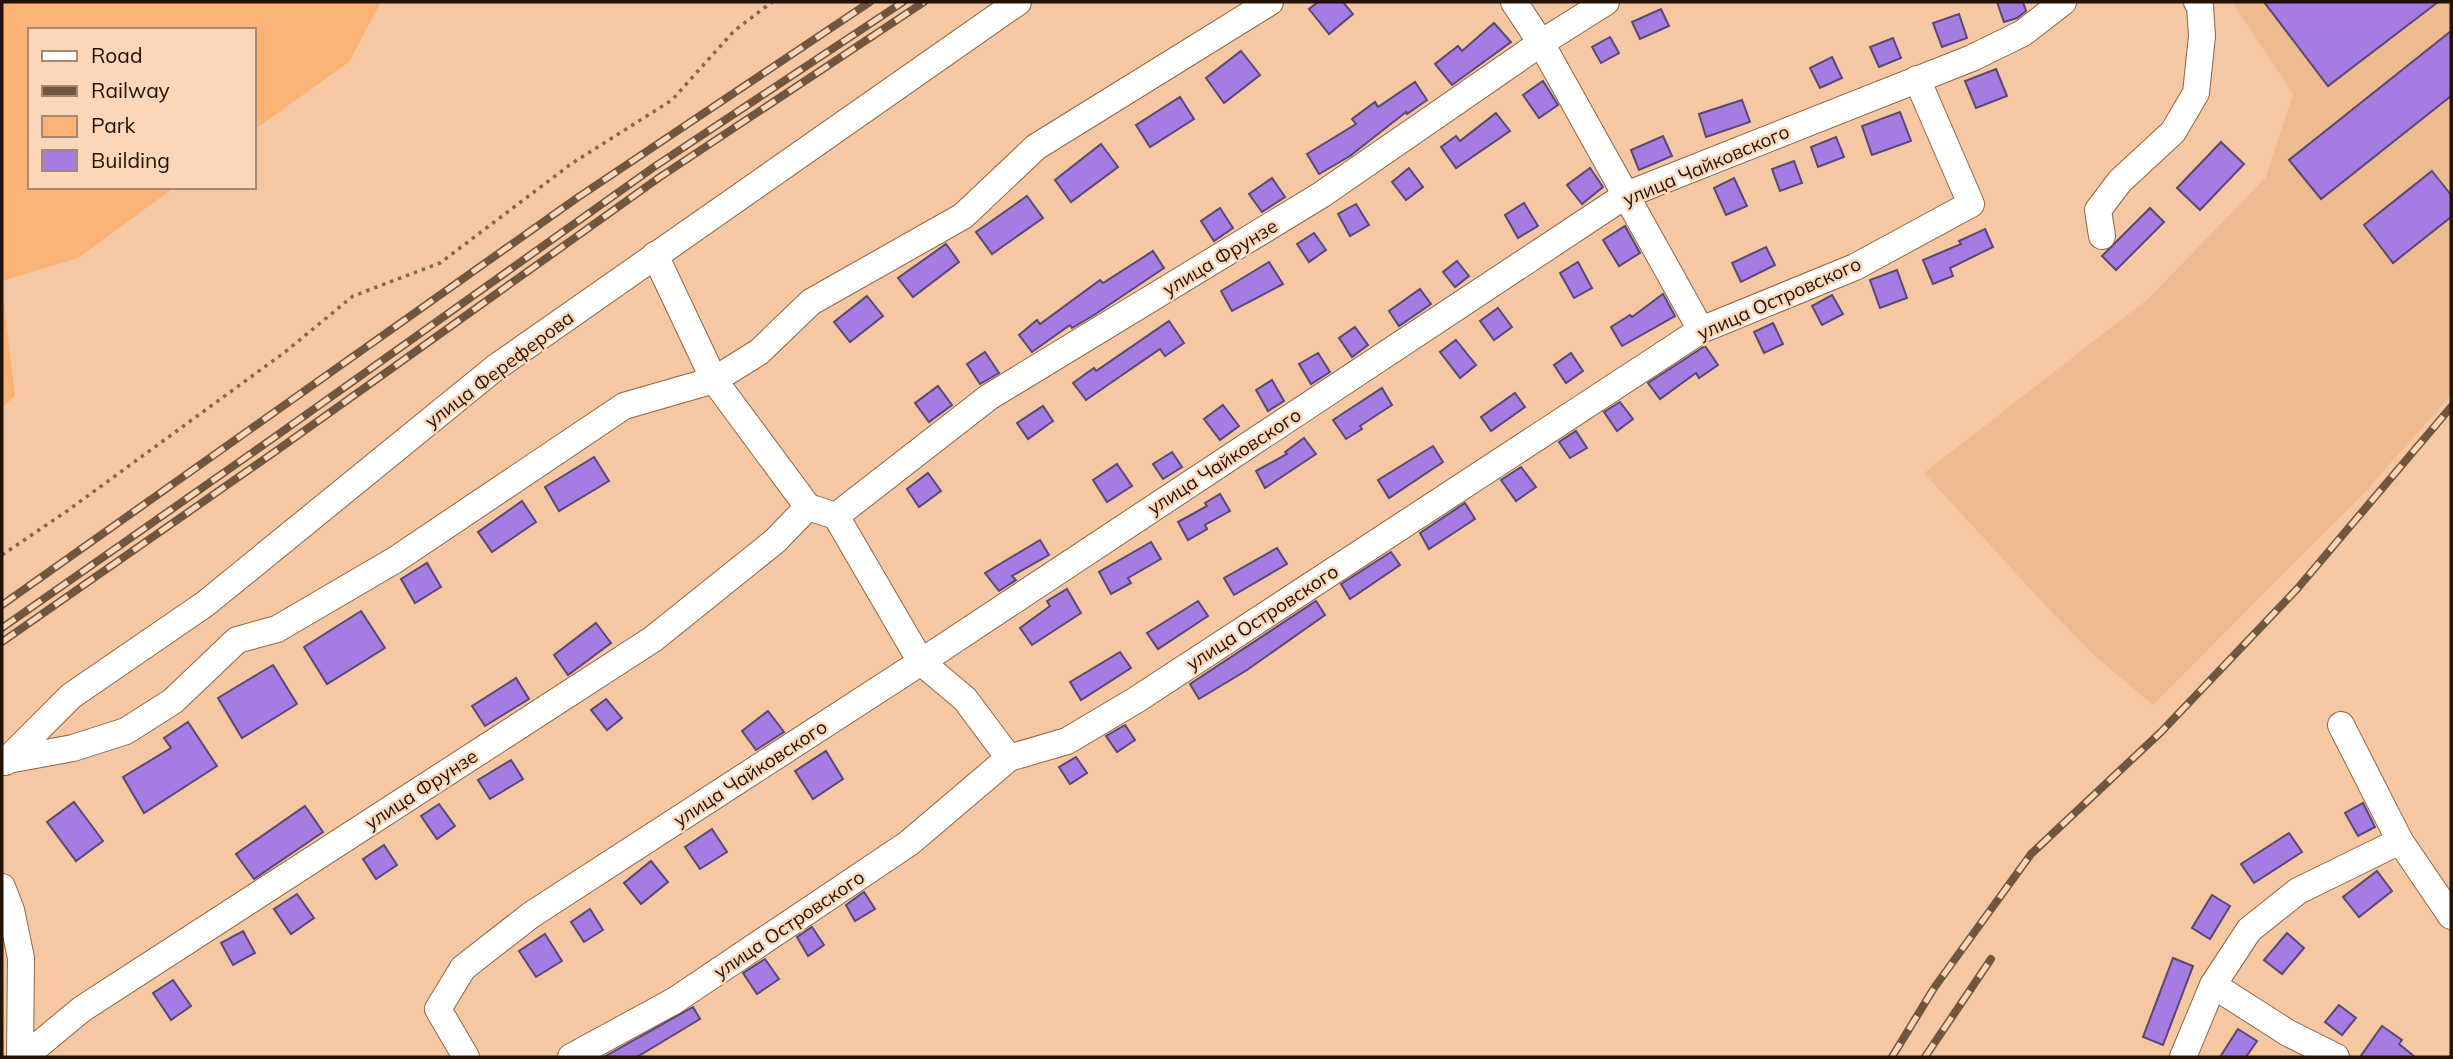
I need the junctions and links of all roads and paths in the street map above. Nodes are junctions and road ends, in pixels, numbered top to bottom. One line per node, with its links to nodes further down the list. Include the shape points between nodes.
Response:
1 (772, 2): 17 (path, via 734,32 673,100 571,164 439,263 353,296 285,352)
2 (1018, 2): 12 (street, улица Фереферова)
3 (1270, 2): 14 (street, via 1036,147 962,216 811,302 759,352)
4 (1514, 2): 8 (street)
5 (1606, 2): 8 (street, улица Фрунзе)
6 (2063, 2): 9 (street, улица Чайковского, via 2023,33)
7 (2197, 2): 11 (street, via 2202,36 2196,93 2173,132 2120,181 2098,210)
8 (1541, 43): 10 (street); 16 (street, улица Фрунзе, via 1321,195 989,397)
9 (1917, 79): 10 (street, улица Чайковского); 13 (street, улица Островского, via 1971,204 1855,267)
10 (1626, 195): 13 (street); 18 (street, улица Чайковского)
11 (2102, 236)
12 (655, 255): 14 (street); 21 (street, улица Фереферова, via 495,368 205,604 71,696)
13 (1701, 330): 20 (street, улица Островского, via 1136,700 1067,741)
14 (714, 380): 15 (street); 21 (street, via 624,406 395,560 277,629 237,640 173,701 125,731)
15 (808, 508): 16 (street); 26 (street, улица Фрунзе, via 775,541 653,639 82,1009)
16 (836, 516): 18 (street)
17 (2, 555)
18 (921, 662): 20 (street, via 965,699); 27 (street, улица Чайковского, via 531,915 463,968 438,1009)
19 (2341, 725): 22 (street)
20 (1009, 758): 28 (street, улица Островского, via 909,843 674,1001)
21 (4, 767)
22 (2400, 841): 24 (street); 25 (street, via 2298,891 2249,930)
23 (2, 887): 26 (street, via 21,958)
24 (2451, 916)
25 (2213, 985): 29 (street); 30 (street, via 2288,1033)
26 (22, 1057)
27 (466, 1057)
28 (571, 1057)
29 (2183, 1057)
30 (2336, 1057)

